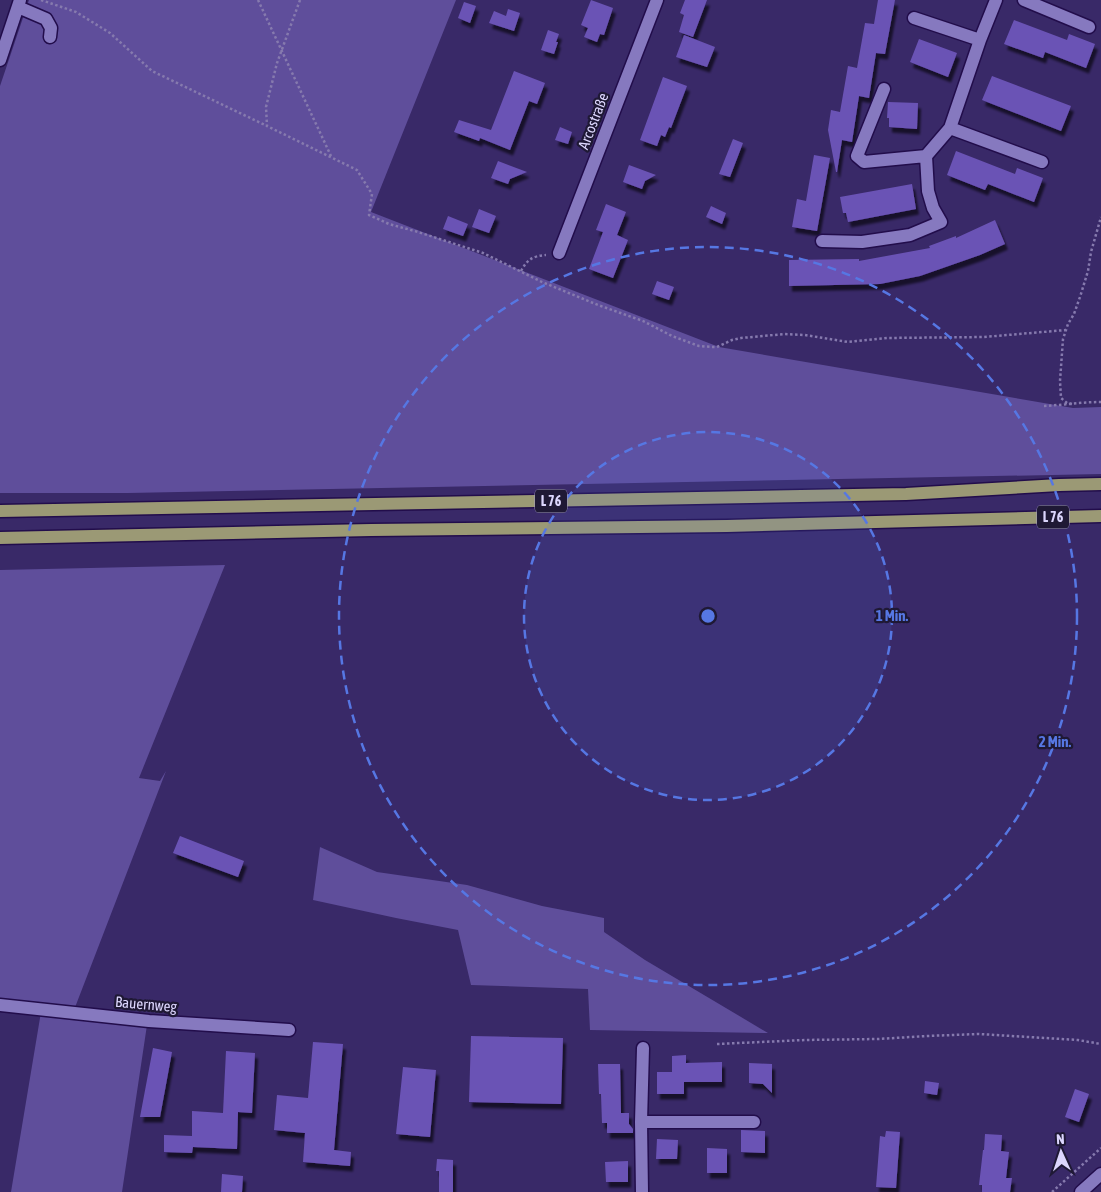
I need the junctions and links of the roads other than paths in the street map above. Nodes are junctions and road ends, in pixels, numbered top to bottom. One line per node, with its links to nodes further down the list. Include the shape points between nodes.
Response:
1 (657, 0): 15 (street, Arcostraße)
2 (996, 0): 8 (street)
3 (1024, 0): 6 (street)
4 (19, 3): 7 (street, via 46,19 51,28); 9 (street)
5 (914, 18): 8 (street)
6 (1089, 27)
7 (50, 37)
8 (980, 40): 11 (street)
9 (0, 60)
10 (884, 89): 12 (street, via 857,156 864,162)
11 (950, 128): 12 (street); 13 (street)
12 (926, 156): 14 (street, via 928,191 941,222 910,234 862,242)
13 (1042, 162)
14 (822, 241)
15 (560, 253)
16 (1101, 484): 17 (main road, L 76, via 906,494)
17 (0, 511)
18 (1101, 516): 19 (main road, L 76, via 727,526)
19 (0, 538)
20 (0, 1005): 21 (street, Bauernweg, via 149,1021)
21 (289, 1030)
22 (643, 1048): 23 (street)
23 (641, 1122): 24 (street); 26 (street)
24 (754, 1122)
25 (1101, 1174): 27 (street)
26 (642, 1192)
27 (1080, 1192)

